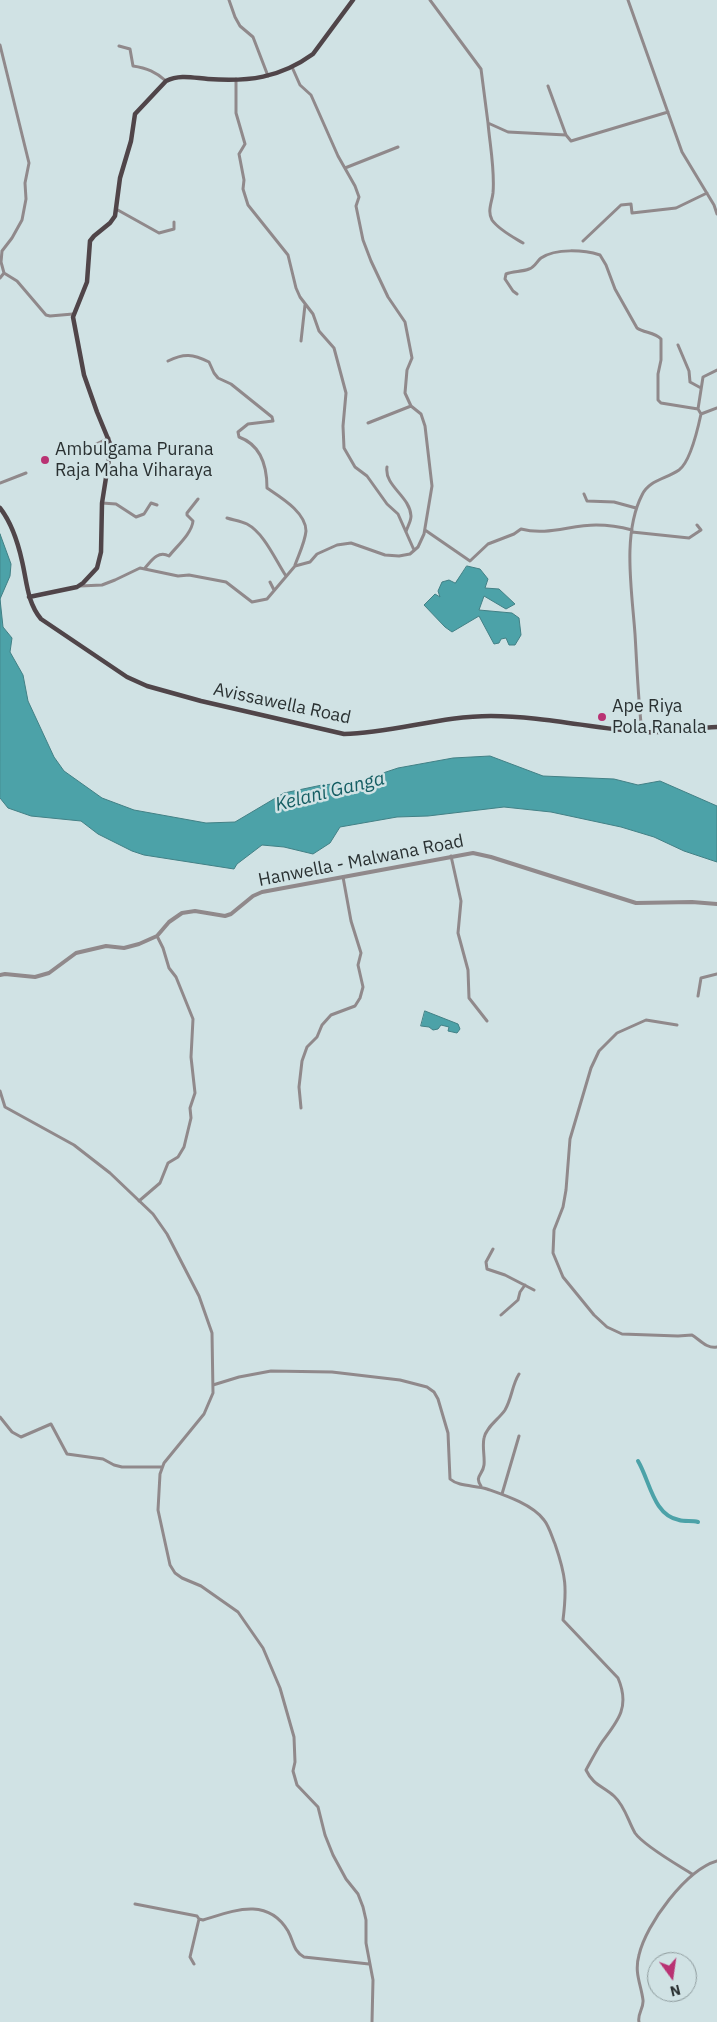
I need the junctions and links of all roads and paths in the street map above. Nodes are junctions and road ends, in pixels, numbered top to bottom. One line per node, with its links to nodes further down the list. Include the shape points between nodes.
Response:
1 (229, 0): 8 (street, via 240,26 253,37)
2 (353, 0): 7 (main road, via 314,54)
3 (430, 0): 13 (street, via 481,69)
4 (628, 0): 12 (street)
5 (0, 45): 24 (street, via 28,163 22,220 2,251)
6 (119, 46): 10 (street, via 130,49 133,66 146,68)
7 (292, 66): 8 (main road); 16 (street, via 300,85 311,95)
8 (268, 76): 9 (main road)
9 (236, 80): 10 (main road, via 181,77); 27 (street, via 236,113 245,138 238,154 244,196 252,212 288,255 296,288)
10 (166, 81): 19 (main road, via 135,114)
11 (548, 86): 14 (street)
12 (668, 112): 14 (street, via 571,141); 17 (street, via 682,152)
13 (488, 122): 14 (street, via 508,132); 23 (street, via 493,177 491,218 498,227)
14 (566, 135)
15 (398, 148): 16 (street)
16 (346, 168): 34 (street, via 359,197 356,206 363,240 388,297 404,322 412,358 407,370 405,393)
17 (707, 193): 18 (street); 22 (street, via 676,208 632,213 630,204 621,205)
18 (716, 204): 20 (street)
19 (115, 208): 21 (street, via 159,233 174,229); 28 (main road, via 113,219 90,241 87,282)
20 (717, 214)
21 (174, 222)
22 (583, 241)
23 (523, 244)
24 (4, 273): 25 (street); 28 (street, via 17,281 46,315)
25 (0, 278)
26 (517, 294): 36 (street, via 505,279 506,274 529,269 541,258 564,252 585,250 600,255 637,328 661,339 658,400)
27 (305, 304): 29 (street); 54 (street, via 319,331 334,348 342,372 346,393 342,426 344,448 355,467 367,476 398,514)
28 (73, 314): 39 (main road, via 84,376)
29 (301, 341)
30 (678, 345): 33 (street, via 690,382)
31 (168, 361): 56 (street, via 189,354 210,362 218,378 231,384 272,417 273,421 248,424 238,432 239,437 258,450 266,465 267,488 291,504 305,525 306,532)
32 (717, 370): 33 (street, via 703,377)
33 (701, 388): 36 (street)
34 (410, 406): 38 (street); 52 (street, via 421,414 432,468)
35 (717, 408): 37 (street)
36 (698, 409): 37 (street)
37 (701, 414): 49 (street, via 686,461 680,469 644,489)
38 (368, 423)
39 (109, 438): 40 (street); 46 (main road, via 111,451)
40 (79, 452)
41 (387, 466): 54 (street, via 388,480 411,513)
42 (26, 473): 43 (street)
43 (0, 483)
44 (584, 494): 49 (street, via 587,501 614,502)
45 (198, 499): 57 (street, via 187,513 193,524 183,540 169,556 160,554)
46 (102, 503): 47 (street, via 116,504 136,517 144,514 151,503); 60 (main road, via 99,561 91,575)
47 (157, 505)
48 (0, 508): 62 (main road, Avissawella Road, via 10,524 22,560)
49 (636, 508): 53 (street)
50 (227, 518): 58 (street, via 252,528)
51 (698, 526): 53 (street, via 701,530 689,538)
52 (424, 530): 53 (street, via 470,561 488,544 521,529 558,531 595,525); 55 (street)
53 (632, 531): 64 (street, via 630,580)
54 (406, 532): 55 (street)
55 (414, 550): 56 (street, via 399,556 385,555 351,544 337,544 310,562)
56 (295, 566): 58 (street)
57 (145, 568): 60 (street, via 136,568 102,585); 61 (street, via 226,582 252,602 267,599)
58 (286, 576): 61 (street)
59 (270, 582): 61 (street)
60 (77, 587): 62 (main road)
61 (274, 590)
62 (29, 597): 64 (main road, Avissawella Road, via 41,619 127,677 198,700 326,731 361,733 490,716)
63 (717, 727): 64 (main road, Avissawella Road)
64 (642, 732)
65 (451, 856): 66 (street, Hanwella - Malwana Road); 67 (street, Hanwella - Malwana Road, via 473,853 491,857 636,903); 72 (street, via 460,901 458,933 468,970 470,998)
66 (344, 877): 68 (street, Hanwella - Malwana Road, via 262,892 225,916 195,911 182,913); 75 (street, via 361,953 358,965 363,987 355,1006 331,1015 307,1047 299,1087)
67 (717, 904)
68 (157, 936): 70 (street, Hanwella - Malwana Road, via 124,948 106,946 76,953 49,972 35,977); 76 (street, via 193,1019 191,1057 195,1093 184,1147 178,1157 168,1163 160,1182)
69 (717, 974): 71 (street, via 701,978)
70 (0, 975)
71 (698, 996)
72 (486, 1021)
73 (677, 1025): 81 (street, via 646,1020 617,1033 599,1051 570,1139 566,1190 554,1230 552,1253 563,1278 607,1327 622,1334 692,1335 712,1348)
74 (0, 1091): 76 (street, via 5,1107 74,1145)
75 (301, 1108)
76 (139, 1201): 83 (street, via 167,1234 199,1296 212,1333)
77 (493, 1249): 78 (street, via 486,1262 487,1268)
78 (525, 1285): 79 (street); 80 (street, via 518,1300)
79 (534, 1290)
80 (501, 1315)
81 (717, 1347)
82 (519, 1374): 87 (street, via 504,1410 484,1436 484,1467 478,1477)
83 (213, 1385): 86 (street, via 204,1414); 87 (street, via 271,1371 332,1372 400,1380 427,1387 438,1399 448,1433 450,1479 455,1483)
84 (0, 1417): 86 (street, via 12,1432 21,1437 51,1424 67,1454 103,1459 122,1467)
85 (520, 1436): 88 (street)
86 (162, 1468): 94 (street, via 158,1510 170,1565 182,1578 201,1586 238,1612 263,1648 280,1688 294,1737 293,1771 297,1784 318,1807 333,1855 363,1907)
87 (481, 1487): 88 (street)
88 (502, 1494): 90 (street, via 515,1498 544,1520 564,1571 563,1620 618,1678 623,1689 624,1701 617,1724 586,1770 591,1780 614,1796 644,1841)
89 (717, 1861): 90 (street, via 705,1864)
90 (692, 1874): 96 (street, via 650,1928 638,1955 637,1980 643,2002)
91 (135, 1904): 92 (street)
92 (199, 1919): 93 (street, via 190,1957); 94 (street, via 244,1908 264,1911 283,1925 296,1952 304,1957)
93 (194, 1964)
94 (369, 1964): 95 (street, via 373,1980)
95 (372, 2022)
96 (639, 2022)

